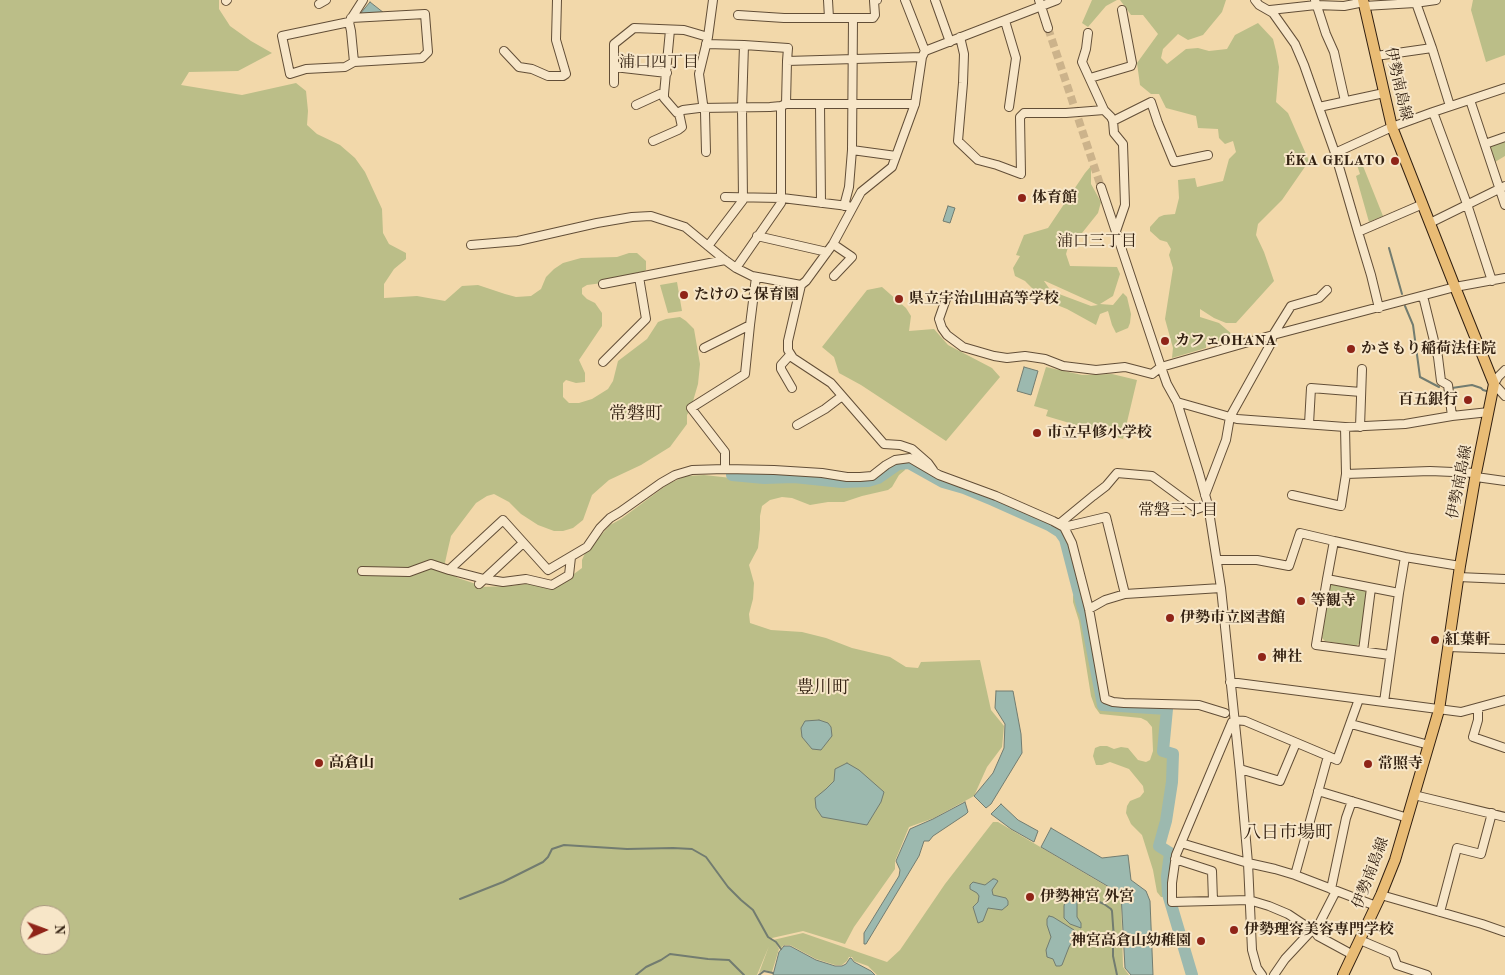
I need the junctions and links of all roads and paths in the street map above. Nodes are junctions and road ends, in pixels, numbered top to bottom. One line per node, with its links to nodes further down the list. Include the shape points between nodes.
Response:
1 (363, 0): 22 (street)
2 (556, 0): 32 (street, via 556,40 566,74 548,76 519,67)
3 (713, 0): 28 (street)
4 (828, 0): 20 (street)
5 (877, 0): 21 (street, via 874,1 873,18)
6 (905, 0): 33 (street)
7 (935, 0): 29 (street)
8 (1057, 0): 13 (street)
9 (1255, 0): 18 (street)
10 (1284, 0): 16 (street)
11 (1436, 0): 12 (street)
12 (1415, 2): 15 (street); 31 (street)
13 (1040, 3): 23 (street); 24 (street)
14 (1315, 3): 15 (street, via 1344,6); 16 (street); 46 (street, via 1334,52)
15 (1364, 3): 34 (main road, 伊勢南島線)
16 (1286, 9): 18 (street)
17 (1122, 10): 40 (street, via 1131,66)
18 (1270, 10): 54 (street, via 1295,44)
19 (738, 15): 20 (street)
20 (829, 18): 21 (street)
21 (853, 18): 35 (street)
22 (350, 20): 37 (street); 37 (street, via 282,36 290,74 306,69 345,67); 37 (street, via 425,14 428,52 422,58)
23 (1005, 21): 27 (street); 53 (street, via 1016,58)
24 (1048, 28)
25 (670, 30): 28 (street, via 684,30); 38 (street, via 634,28 614,44); 39 (street)
26 (1088, 34): 40 (street, via 1082,59)
27 (960, 37): 29 (street); 57 (street, via 964,54 958,141 978,160 1021,174 1020,116)
28 (707, 40): 30 (street); 55 (street, via 699,74)
29 (950, 42): 33 (street)
30 (744, 45): 36 (street, via 788,48); 56 (street)
31 (1432, 48): 34 (street); 52 (street)
32 (504, 52)
33 (923, 54): 35 (street); 49 (street)
34 (1376, 56): 43 (main road, 伊勢南島線)
35 (853, 58): 36 (street); 48 (street)
36 (787, 61): 51 (street)
37 (354, 62)
38 (614, 67): 39 (street); 41 (street)
39 (666, 73): 44 (street)
40 (1090, 78): 57 (street)
41 (614, 84)
42 (1505, 88): 45 (street)
43 (1384, 93): 46 (street); 61 (main road, 伊勢南島線)
44 (664, 94): 50 (street); 59 (street, via 674,112)
45 (1470, 100): 52 (street); 64 (street)
46 (1345, 101): 54 (street)
47 (820, 104): 48 (street); 51 (street); 75 (street)
48 (853, 104): 49 (street); 65 (street)
49 (915, 104): 69 (street)
50 (636, 105)
51 (784, 105): 56 (street); 74 (street)
52 (1450, 106): 58 (street)
53 (1009, 107)
54 (1319, 107): 67 (street)
55 (704, 108): 56 (street); 59 (street); 66 (street)
56 (742, 108): 73 (street)
57 (1104, 110): 60 (street)
58 (1433, 112): 61 (street); 77 (street)
59 (679, 113): 63 (street, via 682,127)
60 (1113, 121): 68 (street, via 1151,102 1174,162); 82 (street, via 1114,133 1123,144 1125,205)
61 (1392, 128): 67 (street); 76 (main road, 伊勢南島線)
62 (1505, 137): 64 (street)
63 (653, 141)
64 (1485, 144): 71 (street)
65 (852, 150): 69 (street); 79 (street)
66 (706, 152)
67 (1335, 152): 83 (street)
68 (1208, 155)
69 (896, 156): 80 (street, via 892,167 866,188)
70 (1101, 187): 82 (street)
71 (1502, 187): 77 (street); 78 (street)
72 (725, 197): 73 (street)
73 (742, 197): 74 (street); 87 (street)
74 (782, 198): 75 (street); 84 (street)
75 (820, 203): 79 (street)
76 (1423, 204): 81 (main road, 伊勢南島線); 83 (street)
77 (1467, 204): 81 (street); 95 (street)
78 (1505, 205)
79 (844, 206): 80 (street)
80 (852, 207): 85 (street)
81 (1430, 223): 98 (main road, 伊勢南島線)
82 (1116, 231): 108 (street)
83 (1358, 232): 102 (street)
84 (758, 236): 88 (street); 90 (street)
85 (833, 244): 88 (street); 91 (street, via 852,257)
86 (471, 246): 87 (street, via 518,241 597,223 651,216 685,227)
87 (708, 246): 89 (street)
88 (827, 252): 97 (street)
89 (725, 260): 90 (street); 92 (street)
90 (736, 268): 93 (street)
91 (834, 276)
92 (639, 277): 96 (street); 107 (street, via 646,319)
93 (756, 277): 97 (street); 103 (street)
94 (1505, 278): 95 (street)
95 (1492, 281): 98 (street)
96 (604, 284)
97 (801, 285): 106 (street, via 788,341)
98 (1455, 287): 100 (street); 111 (main road, 伊勢南島線)
99 (1327, 290): 104 (street, via 1319,298 1291,306)
100 (1423, 296): 102 (street); 118 (street, via 1441,381 1448,385)
101 (946, 299): 108 (street, via 939,320 942,328 963,346 978,352 1007,358 1045,359 1063,366 1096,370 1125,366 1152,374)
102 (1379, 308): 104 (street)
103 (750, 325): 105 (street); 124 (street, via 745,374 691,408 725,452)
104 (1273, 335): 108 (street); 119 (street)
105 (704, 348)
106 (790, 355): 112 (street, via 780,369); 114 (street, via 831,383)
107 (603, 362)
108 (1161, 367): 116 (street)
109 (1362, 370): 113 (street)
110 (1505, 370): 111 (street)
111 (1494, 384): 115 (street); 117 (main road, 伊勢南島線)
112 (792, 388)
113 (1361, 392): 120 (street, via 1311,388); 123 (street)
114 (842, 396): 121 (street, via 826,410); 125 (street, via 884,444 912,449)
115 (1505, 396)
116 (1177, 402): 119 (street); 129 (street)
117 (1489, 412): 118 (street); 127 (main road, 伊勢南島線)
118 (1452, 416): 123 (street)
119 (1230, 417): 120 (street); 129 (street, via 1226,440)
120 (1309, 424): 122 (street)
121 (797, 425)
122 (1344, 427): 123 (street); 126 (street)
123 (1360, 427)
124 (725, 469): 125 (street, via 866,477 875,475 890,462 904,458 914,459); 135 (street, via 692,470 661,483 610,518 587,547)
125 (934, 472): 132 (street)
126 (1346, 474): 127 (street, via 1430,471); 130 (street, via 1341,506)
127 (1476, 475): 128 (street); 138 (main road, 伊勢南島線)
128 (1505, 481)
129 (1205, 494): 131 (street)
130 (1292, 495)
131 (1208, 505): 132 (street, via 1197,509 1152,476 1117,473); 137 (street)
132 (1062, 526): 148 (street, via 1106,517); 149 (street, via 1072,544)
133 (1334, 541): 136 (street); 137 (street, via 1300,533 1289,566 1257,560); 142 (street)
134 (524, 543): 135 (street, via 548,570); 139 (street, via 503,520); 144 (street)
135 (571, 557): 144 (street, via 569,575 552,585 526,579)
136 (1405, 557): 138 (street); 147 (street)
137 (1218, 560): 145 (street)
138 (1460, 566): 141 (main road, 伊勢南島線)
139 (449, 570): 140 (street, via 431,564 409,572); 144 (street)
140 (362, 571)
141 (1458, 577): 143 (street); 150 (main road, 伊勢南島線)
142 (1327, 579): 146 (street); 152 (street, via 1316,645)
143 (1505, 579)
144 (481, 582)
145 (1221, 588): 148 (street); 154 (street)
146 (1371, 588): 147 (street); 152 (street)
147 (1399, 593): 153 (street)
148 (1125, 594): 149 (street)
149 (1089, 609): 160 (street, via 1105,699 1124,703 1199,705)
150 (1448, 647): 151 (street); 159 (main road, 伊勢南島線)
151 (1505, 649)
152 (1363, 651): 153 (street)
153 (1390, 655): 157 (street)
154 (1230, 682): 155 (street); 161 (street)
155 (1359, 698): 157 (street); 162 (street)
156 (1505, 700): 158 (street)
157 (1384, 702): 159 (street)
158 (1478, 708): 159 (street, via 1461,712); 165 (street, via 1473,736)
159 (1439, 710): 164 (main road, 伊勢南島線)
160 (1225, 712)
161 (1235, 720): 163 (street, via 1245,721); 167 (street); 174 (street)
162 (1351, 724): 164 (street); 166 (street, via 1337,760)
163 (1296, 743): 166 (street); 167 (street, via 1280,781)
164 (1429, 745): 169 (main road, 伊勢南島線)
165 (1505, 748)
166 (1328, 756): 168 (street)
167 (1240, 769): 176 (street)
168 (1318, 791): 170 (street); 177 (street)
169 (1414, 795): 171 (street); 173 (main road, 伊勢南島線)
170 (1352, 801): 173 (street); 178 (street, via 1336,864)
171 (1492, 813): 172 (street); 183 (street, via 1481,854 1457,848)
172 (1505, 817)
173 (1408, 818): 179 (main road, 伊勢南島線)
174 (1181, 843): 175 (street); 176 (street)
175 (1175, 859): 181 (street, via 1212,871); 181 (street, via 1172,902)
176 (1248, 863): 177 (street); 180 (street)
177 (1295, 875): 178 (street)
178 (1334, 890): 182 (street); 184 (street)
179 (1381, 895): 182 (main road, 伊勢南島線); 183 (street)
180 (1249, 900): 181 (street); 184 (street, via 1288,914); 188 (street, via 1252,950)
181 (1213, 901)
182 (1376, 906): 186 (main road, 伊勢南島線)
183 (1440, 912): 185 (street)
184 (1313, 931): 187 (street); 189 (street)
185 (1505, 932)
186 (1360, 940): 187 (main road, 伊勢南島線); 191 (street, via 1393,954 1397,964)
187 (1353, 955): 190 (main road, 伊勢南島線)
188 (1262, 975)
189 (1274, 975)
190 (1343, 975)
191 (1427, 975)

